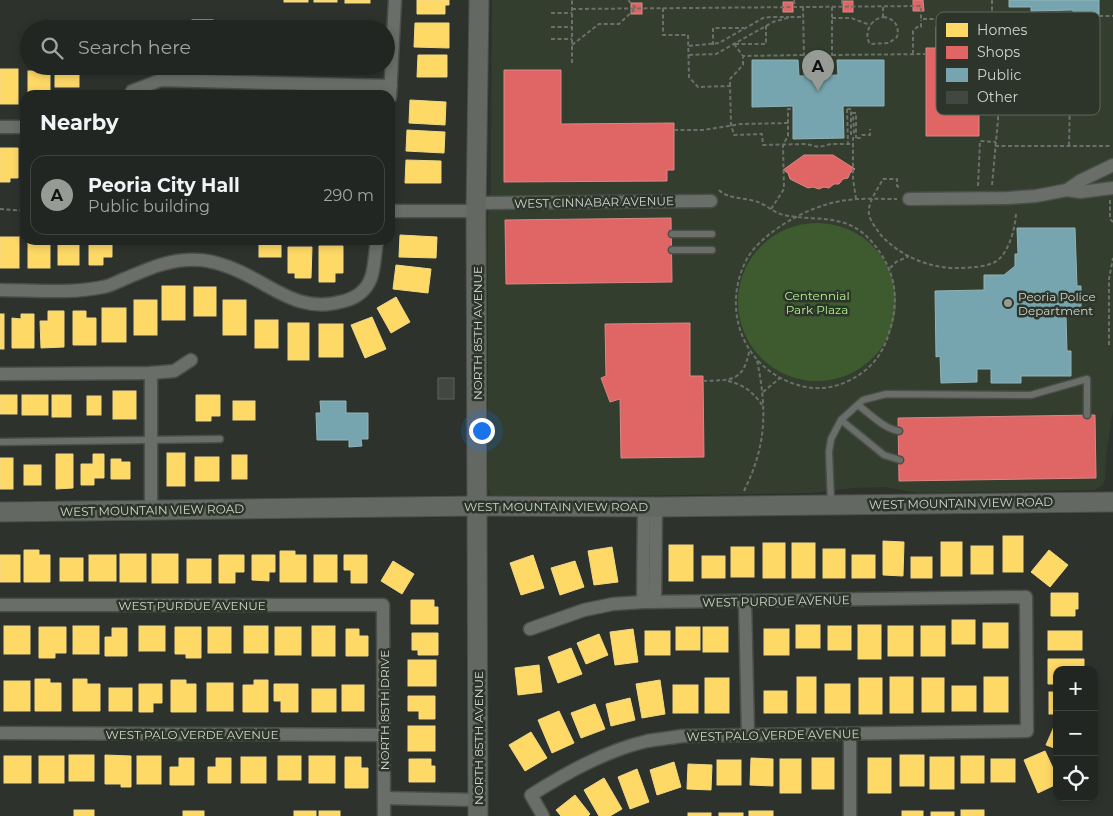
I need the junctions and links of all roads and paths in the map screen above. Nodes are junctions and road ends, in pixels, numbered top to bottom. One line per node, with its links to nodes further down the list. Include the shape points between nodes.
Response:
1 (395, 0): 23 (street)
2 (479, 0): 83 (street, NORTH 85TH AVENUE)
3 (572, 0): 14 (path)
4 (628, 0): 12 (path)
5 (794, 0): 7 (path)
6 (842, 0): 10 (path)
7 (794, 7): 8 (path); 13 (path)
8 (803, 7): 9 (path); 19 (path)
9 (832, 7): 10 (path); 22 (path)
10 (842, 7): 11 (path)
11 (883, 7): 20 (path); 24 (path, via 921,6)
12 (636, 8): 13 (path); 14 (path); 34 (path, via 619,24 599,24)
13 (663, 8): 36 (path, via 663,35 688,35)
14 (572, 9): 16 (path)
15 (551, 13): 16 (path)
16 (572, 13): 28 (path)
17 (1100, 16): 18 (path)
18 (1113, 16)
19 (803, 17): 21 (path); 40 (path)
20 (883, 17): 27 (path); 27 (path, via 889,18 897,27 894,42 870,44 867,39)
21 (791, 18): 26 (path); 30 (path, via 764,18)
22 (832, 18): 27 (path, via 851,18); 41 (path)
23 (394, 20)
24 (921, 20): 25 (path); 37 (path, via 921,27 914,31)
25 (936, 20)
26 (766, 25): 33 (path); 33 (path, via 766,44)
27 (870, 25)
28 (572, 26): 29 (path); 32 (path)
29 (551, 27)
30 (746, 28): 35 (path); 35 (path, via 713,28)
31 (551, 39): 32 (path)
32 (572, 39): 34 (path)
33 (734, 44): 39 (path, via 716,54); 42 (path)
34 (572, 45): 45 (path)
35 (713, 45): 36 (path)
36 (688, 46): 39 (path)
37 (914, 54): 38 (path); 41 (path)
38 (926, 54)
39 (689, 55): 49 (path, via 689,77 698,87)
40 (804, 55): 42 (path); 43 (path)
41 (832, 55): 44 (path)
42 (743, 56): 49 (path, via 743,65 730,79)
43 (804, 59): 44 (path); 47 (path)
44 (832, 59): 48 (path)
45 (572, 63)
46 (391, 75): 52 (street)
47 (804, 75)
48 (832, 75)
49 (730, 86): 59 (path)
50 (135, 90): 51 (street, via 160,80)
51 (369, 90)
52 (390, 90)
53 (793, 109): 58 (path, via 788,109)
54 (843, 109): 55 (path)
55 (847, 109): 64 (path, via 851,109 851,134 854,134 853,113 856,113); 66 (path)
56 (997, 115): 65 (path)
57 (1070, 115): 70 (path)
58 (788, 124): 59 (path); 68 (path, via 788,136)
59 (730, 125): 63 (path, via 703,130); 68 (path, via 734,135 762,134 763,145)
60 (0, 127): 61 (street)
61 (20, 127)
62 (870, 129): 64 (path, via 870,135)
63 (674, 130)
64 (856, 138): 67 (path, via 853,138)
65 (996, 142): 69 (path); 74 (path, via 980,141)
66 (848, 144): 67 (path); 68 (path, via 819,147)
67 (854, 144): 79 (path)
68 (783, 145): 84 (path, via 784,189)
69 (995, 146): 70 (path); 73 (path)
70 (1069, 146): 71 (path)
71 (1110, 146)
72 (1113, 165): 77 (street)
73 (992, 185)
74 (978, 186)
75 (899, 187): 80 (path, via 897,179 883,180)
76 (719, 190): 84 (path, via 725,196 756,201)
77 (1067, 190): 78 (street); 81 (street, via 1007,198)
78 (1111, 193): 90 (path, via 1110,219)
79 (856, 199): 80 (path); 89 (path, via 826,204)
80 (873, 199): 81 (path); 96 (path, via 869,215 875,227 885,239)
81 (909, 199)
82 (711, 201): 83 (street, WEST CINNABAR AVENUE)
83 (476, 207): 87 (street, WEST CINNABAR AVENUE); 122 (street, NORTH 85TH AVENUE)
84 (771, 209): 89 (path, via 782,215)
85 (0, 210): 86 (path)
86 (20, 211)
87 (395, 211)
88 (1016, 214): 96 (path, via 1013,233 996,262 964,269 945,268)
89 (798, 217): 98 (path, via 829,219 860,231); 101 (path, via 760,243 743,269 735,299 740,328)
90 (1113, 222)
91 (672, 234): 92 (lane)
92 (712, 234)
93 (376, 245): 99 (street, via 371,278 356,298 331,305 280,295 224,265 187,260 168,262 104,287 67,291)
94 (672, 250): 95 (lane)
95 (712, 250)
96 (909, 256): 98 (path)
97 (1113, 258): 100 (path, via 1108,279)
98 (890, 268): 106 (path, via 896,301 894,320 876,361 857,377 829,388 803,386)
99 (0, 290)
100 (1108, 345)
101 (749, 352): 103 (path); 107 (path, via 745,368 734,378)
102 (191, 360): 104 (street, via 174,371)
103 (757, 360): 106 (path); 109 (path)
104 (151, 373): 105 (street); 116 (street)
105 (0, 374)
106 (780, 378): 109 (path)
107 (726, 380): 108 (path); 111 (path, via 752,392)
108 (703, 381)
109 (762, 392): 111 (path)
110 (858, 405): 112 (lane, via 863,400 886,394 1031,394 1087,380); 113 (lane); 114 (lane, via 894,431)
111 (763, 406): 119 (path, via 764,430 759,454)
112 (1087, 415)
113 (841, 420): 118 (lane, via 884,455); 121 (lane, via 831,439 829,452)
114 (899, 431)
115 (220, 439): 116 (lane)
116 (151, 440): 117 (lane); 124 (street)
117 (0, 442)
118 (900, 460)
119 (744, 491)
120 (1113, 502): 121 (street, WEST MOUNTAIN VIEW ROAD)
121 (831, 505): 123 (street, WEST MOUNTAIN VIEW ROAD)
122 (478, 506): 123 (street, WEST MOUNTAIN VIEW ROAD); 124 (street, WEST MOUNTAIN VIEW ROAD); 137 (street, NORTH 85TH AVENUE)
123 (650, 506): 127 (street)
124 (151, 510): 125 (street, WEST MOUNTAIN VIEW ROAD)
125 (0, 512)
126 (745, 601): 127 (street, WEST PURDUE AVENUE); 131 (street, WEST PURDUE AVENUE, via 1026,597); 135 (street)
127 (649, 602): 130 (street, WEST PURDUE AVENUE, via 612,604 584,610)
128 (0, 605): 129 (street, WEST PURDUE AVENUE)
129 (383, 605): 134 (street, NORTH 85TH DRIVE)
130 (530, 629)
131 (1027, 731): 133 (street, WEST PALO VERDE AVENUE)
132 (0, 733): 134 (street, WEST PALO VERDE AVENUE)
133 (850, 734): 135 (street, WEST PALO VERDE AVENUE); 140 (street)
134 (384, 735): 136 (street, NORTH 85TH DRIVE)
135 (748, 735): 139 (street, WEST PALO VERDE AVENUE, via 682,736 647,741 601,756 531,795)
136 (384, 798): 137 (street); 138 (street, NORTH 85TH DRIVE)
137 (478, 808)
138 (384, 816)
139 (543, 816)
140 (850, 816)

